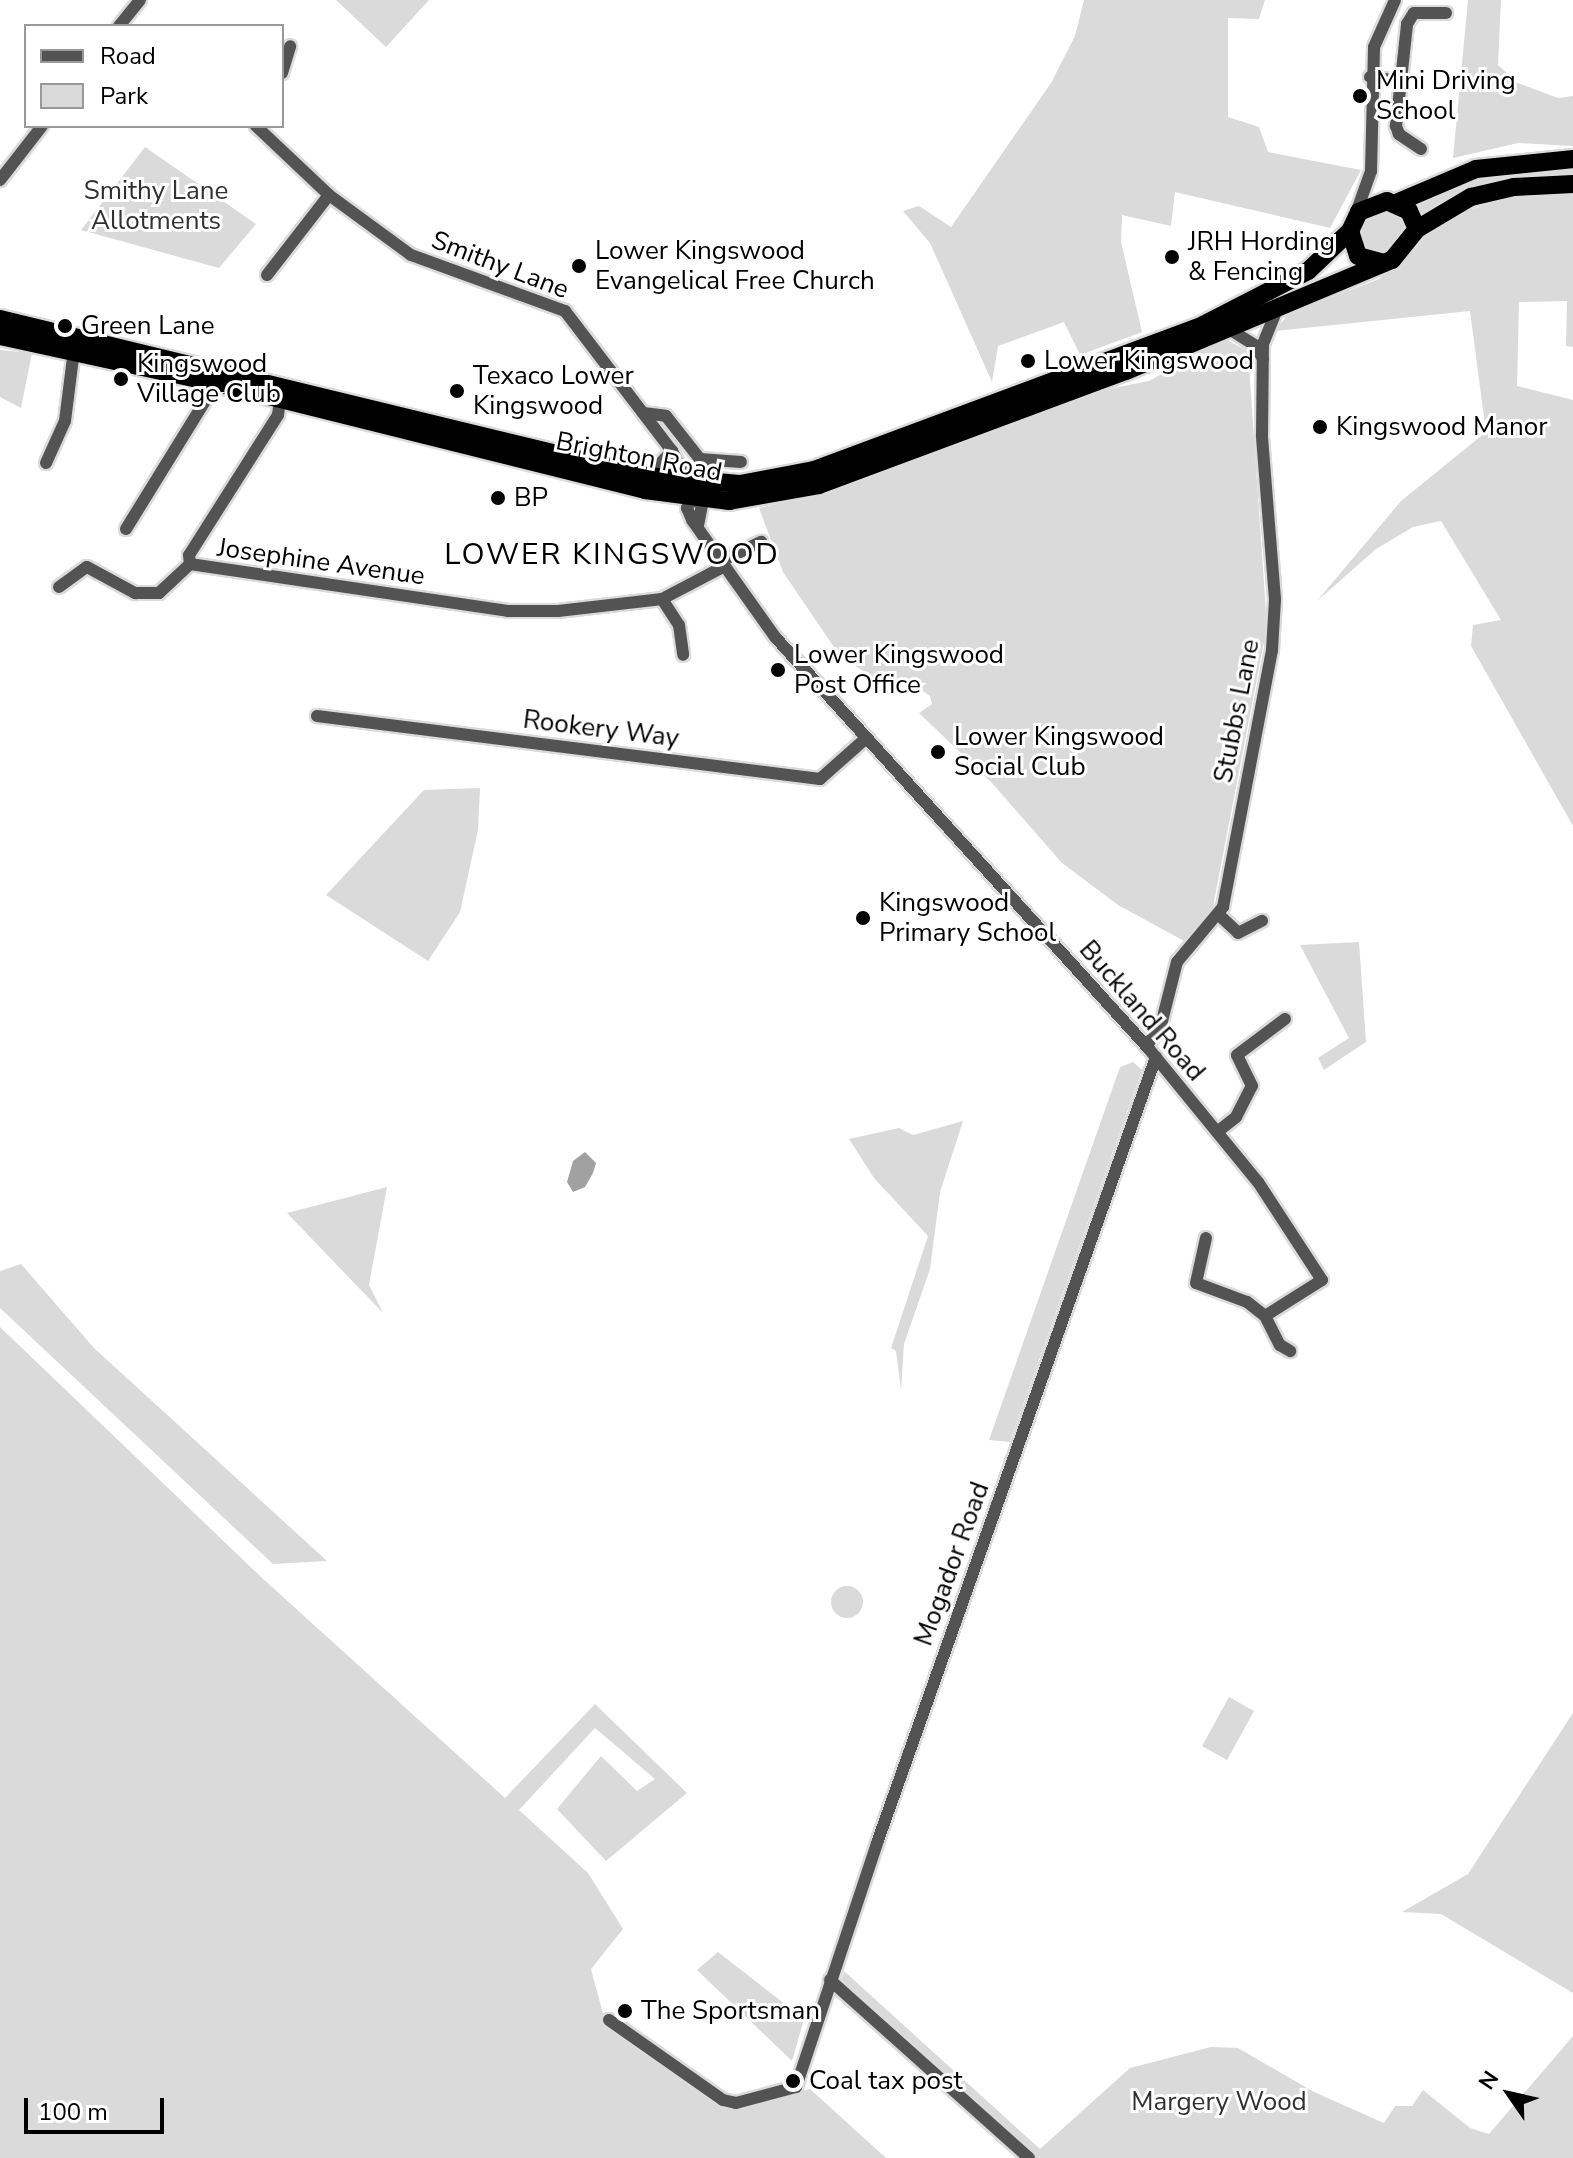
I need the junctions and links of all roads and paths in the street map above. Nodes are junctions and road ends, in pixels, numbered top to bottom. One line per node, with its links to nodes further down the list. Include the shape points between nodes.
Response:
1 (140, 0): 4 (street)
2 (1395, 0): 7 (street, via 1378,33)
3 (1446, 13): 8 (street, via 1414,13 1407,24)
4 (121, 24)
5 (290, 46): 6 (street)
6 (284, 66)
7 (1370, 77): 8 (street); 15 (street)
8 (1400, 81): 11 (street, via 1396,126)
9 (40, 128): 13 (street)
10 (258, 128): 16 (street, Smithy Lane)
11 (1421, 149)
12 (1573, 159): 17 (highway, via 1476,169)
13 (0, 180)
14 (1573, 184): 19 (highway, via 1514,187 1471,197)
15 (1369, 185): 17 (street); 18 (street)
16 (329, 195): 21 (street); 30 (street, Smithy Lane, via 411,255 565,311)
17 (1391, 202): 18 (highway, via 1359,212); 19 (highway, via 1409,211)
18 (1351, 227): 20 (highway, via 1358,256); 35 (highway, Brighton Road, via 1308,271 1203,325 814,470 766,482)
19 (1417, 229): 20 (highway, via 1401,254)
20 (1384, 263): 22 (highway, Brighton Road)
21 (267, 275)
22 (1276, 311): 24 (highway, Brighton Road); 27 (street, Stubbs Lane, via 1267,326)
23 (0, 319): 34 (highway, Brighton Road)
24 (1229, 329): 27 (street, via 1256,346); 35 (highway, Brighton Road, via 819,485 766,498)
25 (0, 336): 26 (highway, Brighton Road)
26 (74, 350): 28 (highway, Brighton Road); 33 (street, via 65,421)
27 (1263, 359): 45 (street, Stubbs Lane, via 1262,436 1276,626)
28 (216, 383): 29 (highway, Brighton Road); 36 (street)
29 (280, 399): 35 (highway, Brighton Road); 38 (street, Josephine Avenue, via 278,415 189,555)
30 (643, 413): 31 (street, Smithy Lane); 32 (street, via 666,416 700,459)
31 (672, 451): 34 (street); 35 (street, Smithy Lane)
32 (741, 462)
33 (46, 463)
34 (648, 476): 35 (highway, Brighton Road)
35 (689, 490): 39 (street, Buckland Road, via 687,508)
36 (126, 529)
37 (761, 542): 39 (street, Josephine Avenue)
38 (190, 564): 40 (street, via 159,593 135,593 87,567); 41 (street, Josephine Avenue, via 508,611)
39 (721, 564): 41 (street, Josephine Avenue); 44 (street, Buckland Road, via 776,638)
40 (59, 587)
41 (662, 599): 42 (street, via 679,625)
42 (683, 655)
43 (317, 716): 44 (street, Rookery Way, via 820,779)
44 (865, 739): 48 (street, Buckland Road)
45 (1219, 915): 46 (street, via 1238,933); 48 (street, via 1177,962 1160,1029)
46 (1262, 921)
47 (1285, 1019): 50 (street, via 1237,1055 1252,1086 1236,1117)
48 (1146, 1046): 49 (street, Buckland Road)
49 (1156, 1057): 50 (street, Buckland Road); 54 (street, Mogador Road)
50 (1217, 1132): 52 (street, Buckland Road, via 1258,1182 1322,1280)
51 (1206, 1238): 52 (street, via 1196,1283 1247,1302)
52 (1265, 1316): 53 (street, via 1280,1345)
53 (1290, 1351)
54 (830, 1980): 55 (street, Mogador Road, via 796,2087 736,2103 723,2100); 56 (street)
55 (609, 2020)
56 (1029, 2158)

